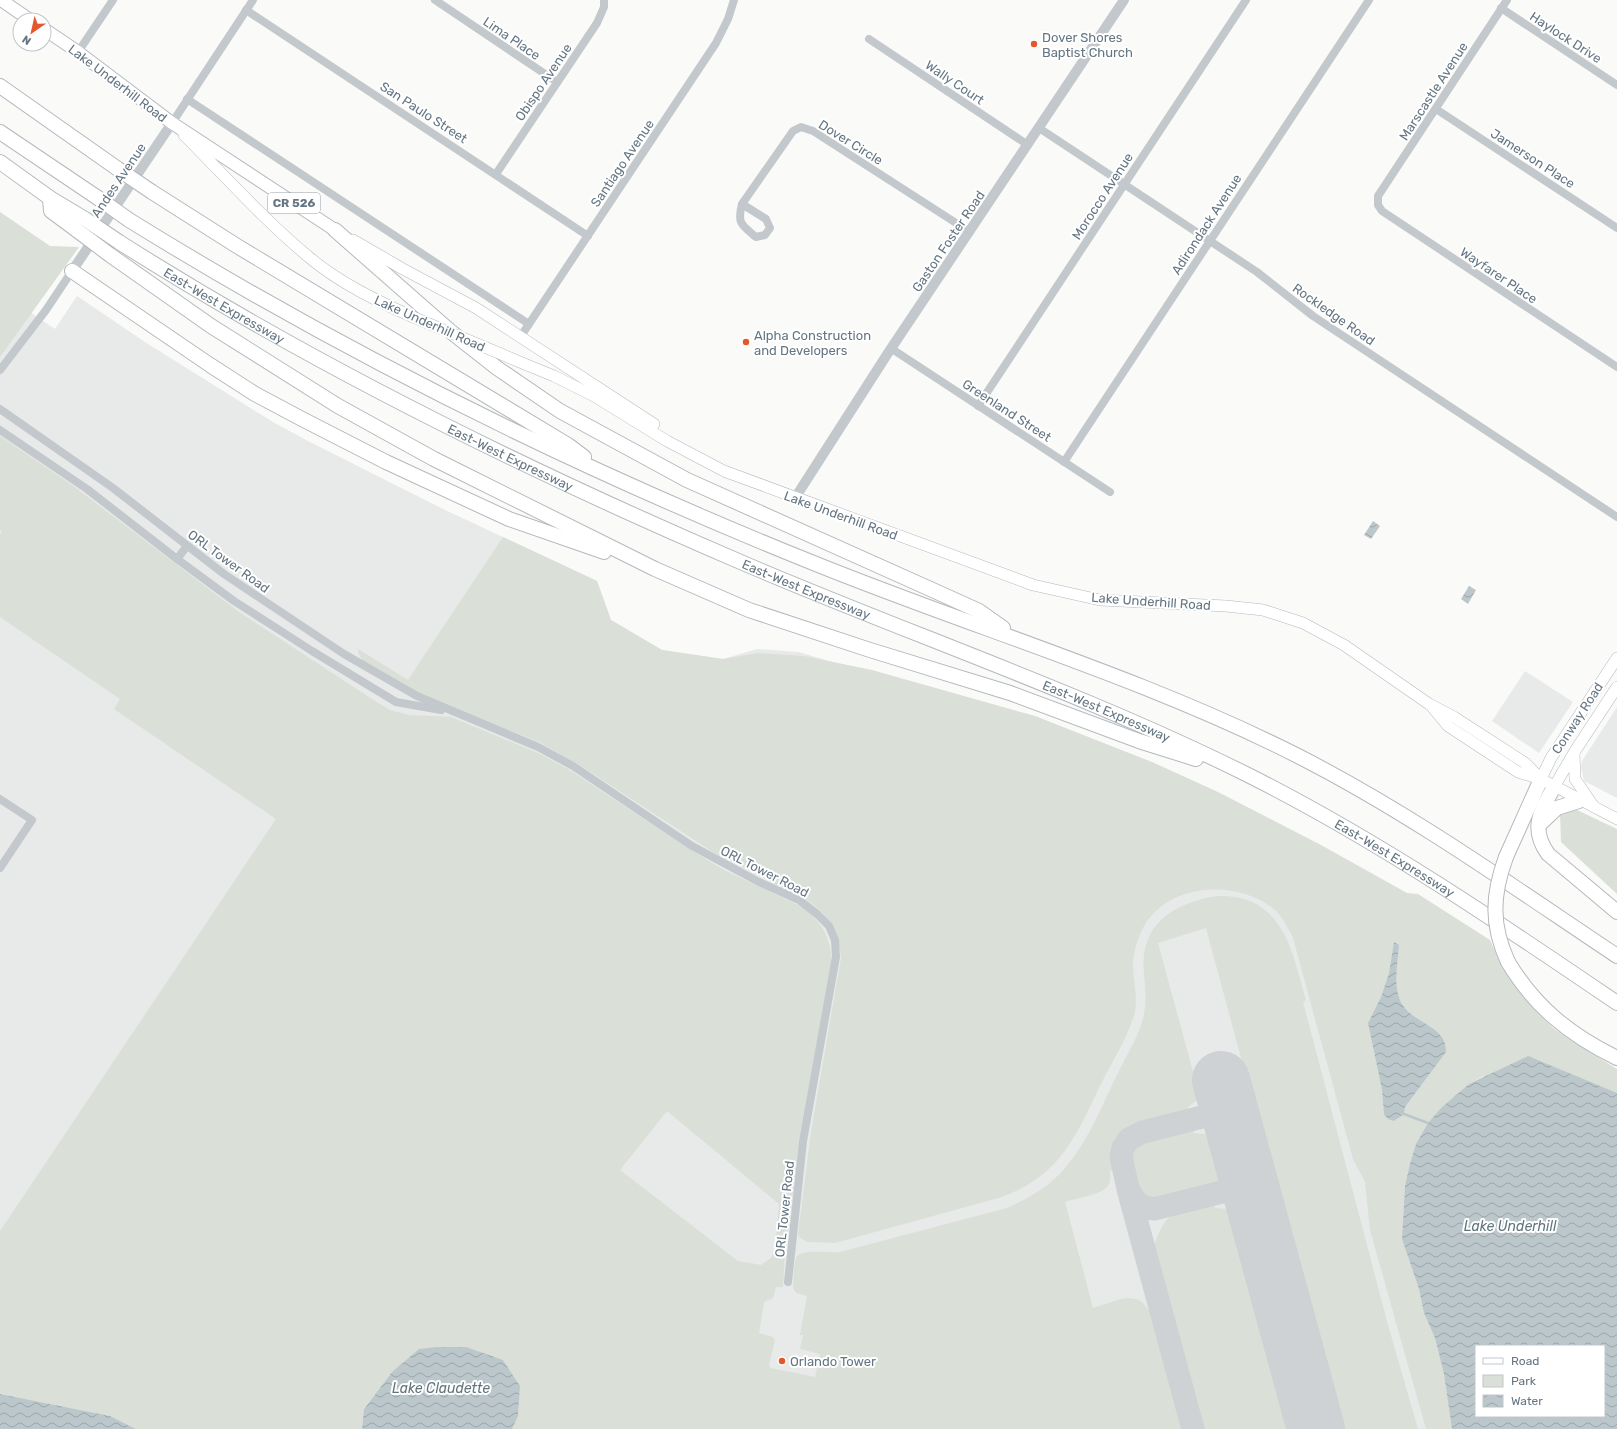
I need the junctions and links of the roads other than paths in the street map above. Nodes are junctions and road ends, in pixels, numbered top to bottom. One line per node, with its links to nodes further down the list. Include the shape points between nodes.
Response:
1 (1, 0): 13 (main road)
2 (113, 0): 16 (street)
3 (252, 0): 12 (street, Andes Avenue)
4 (435, 0): 17 (street, Lima Place)
5 (604, 0): 17 (street, Obispo Avenue, via 604,7 597,22)
6 (734, 0): 35 (street, Santiago Avenue, via 716,43)
7 (1124, 0): 23 (street, Gaston Foster Road)
8 (1246, 0): 28 (street, Morocco Avenue)
9 (1369, 0): 36 (street, Adirondack Avenue)
10 (1507, 0): 11 (street, Marscastle Avenue)
11 (1502, 8): 18 (street, Haylock Drive); 21 (street, Marscastle Avenue)
12 (246, 10): 20 (street, Andes Avenue); 27 (street, San Paulo Street)
13 (18, 12)
14 (52, 34): 16 (main road, Lake Underhill Road / CR 526)
15 (869, 39): 25 (street, Wally Court)
16 (78, 52): 22 (main road, Lake Underhill Road / CR 526)
17 (557, 82): 27 (street, Obispo Avenue)
18 (1617, 85)
19 (0, 86): 48 (highway, bridge, via 152,192 568,445)
20 (187, 99): 22 (street, Andes Avenue); 38 (street)
21 (1436, 109): 29 (street, Marscastle Avenue); 32 (street, Jamerson Place)
22 (172, 123): 33 (main road, Lake Underhill Road / CR 526); 37 (street, Andes Avenue); 47 (main road, Lake Underhill Road / CR 526, bridge, via 278,230 311,259 356,289 412,317 554,376 594,396 667,441)
23 (1039, 128): 25 (street, Gaston Foster Road); 28 (street, Rockledge Road)
24 (0, 132): 48 (highway, East-West Expressway, bridge, via 129,220 277,307 511,430)
25 (1028, 145): 34 (street, Gaston Foster Road)
26 (0, 162): 31 (highway, via 50,198 51,212)
27 (496, 174): 35 (street, San Paulo Street)
28 (1125, 184): 36 (street, Rockledge Road); 43 (street, Morocco Avenue)
29 (1378, 196): 41 (street, Wayfarer Place, via 1378,205 1382,211)
30 (742, 204): 34 (street, Dover Circle, via 793,131 801,127 813,131)
31 (81, 225): 54 (highway, bridge, via 110,255 211,326 338,406 434,459); 62 (highway, East-West Expressway, bridge, via 119,242 226,308 294,346 564,483 748,565 1166,737)
32 (1617, 228)
33 (335, 230): 39 (main road, Lake Underhill Road / CR 526, via 476,308); 55 (highway, via 450,331 497,368 560,411 687,480 979,611)
34 (970, 232): 40 (street, Gaston Foster Road)
35 (588, 236): 38 (street, Santiago Avenue)
36 (1210, 240): 46 (street, Adirondack Avenue); 51 (street, Rockledge Road, via 1258,272 1313,316)
37 (72, 271): 42 (street, Andes Avenue); 54 (highway, via 255,394 386,462 509,519)
38 (529, 324): 39 (street, Santiago Avenue)
39 (521, 336): 47 (main road, Lake Underhill Road / CR 526)
40 (892, 349): 43 (street, Greenland Street); 50 (street, Gaston Foster Road)
41 (1617, 367)
42 (0, 370)
43 (978, 406): 46 (street, Greenland Street)
44 (0, 409): 52 (street, ORL Tower Road, via 70,456)
45 (0, 430): 53 (street, ORL Tower Road, via 87,489)
46 (1064, 462): 49 (street, Greenland Street)
47 (724, 471): 50 (main road, Lake Underhill Road / CR 526)
48 (611, 476): 55 (highway, East-West Expressway, via 711,522 820,566)
49 (1110, 492)
50 (795, 498): 63 (main road, Lake Underhill Road / CR 526, via 1033,585 1064,593 1100,600 1226,606 1270,612 1303,623 1344,645 1429,704 1454,717 1525,763)
51 (1617, 517)
52 (188, 546): 53 (street); 56 (street, ORL Tower Road, via 260,599)
53 (177, 560): 58 (street, ORL Tower Road, via 234,601)
54 (655, 569): 62 (highway, via 749,610 1010,693 1139,741)
55 (1018, 639): 72 (highway, East-West Expressway, via 1161,695 1302,758 1396,810 1449,843)
56 (344, 654): 58 (street); 60 (street, ORL Tower Road, via 405,691)
57 (1617, 658): 63 (main road, Conway Road, via 1550,758)
58 (336, 666): 60 (street, ORL Tower Road, via 396,702)
59 (1617, 687): 61 (main road, Conway Road)
60 (456, 713): 75 (street, ORL Tower Road, via 538,746 573,766 692,846 799,900 829,926 835,940 836,957 803,1141)
61 (1574, 751): 64 (main road, Conway Road); 67 (main road, via 1575,779)
62 (1249, 776): 73 (highway, East-West Expressway, via 1326,816 1440,884)
63 (1541, 779): 64 (main road, Lake Underhill Road); 74 (highway, bridge, via 1497,884 1495,916 1498,939 1522,985 1542,1007 1566,1027)
64 (1554, 787): 66 (main road, Lake Underhill Road); 69 (highway, via 1539,818)
65 (0, 799): 70 (street, via 32,820)
66 (1579, 801): 67 (main road, Lake Underhill Road); 69 (highway, via 1557,808)
67 (1595, 809): 68 (main road, Lake Underhill Road)
68 (1617, 819)
69 (1538, 826): 71 (highway, via 1539,840 1548,854)
70 (0, 868)
71 (1617, 912)
72 (1617, 956)
73 (1617, 1003)
74 (1617, 1058)
75 (788, 1282)

